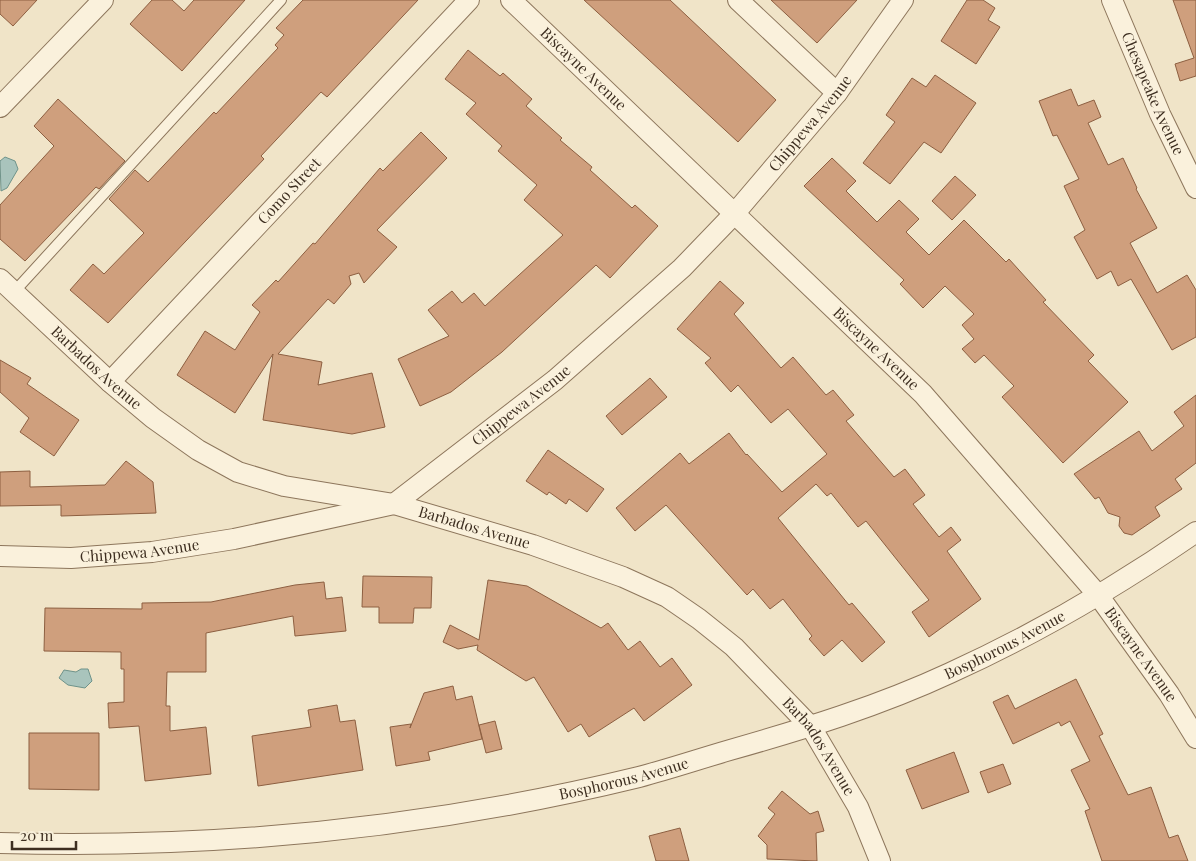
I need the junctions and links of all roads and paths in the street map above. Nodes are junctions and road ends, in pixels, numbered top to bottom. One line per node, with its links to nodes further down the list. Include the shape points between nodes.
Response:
1 (104, 0): 9 (street)
2 (281, 0): 12 (lane)
3 (469, 0): 13 (street, Como Street)
4 (511, 0): 11 (street, Biscayne Avenue)
5 (738, 0): 8 (street)
6 (903, 0): 8 (street, Chippewa Avenue)
7 (1112, 0): 10 (street, Chesapeake Avenue, via 1160,114)
8 (838, 92): 11 (street, Chippewa Avenue)
9 (0, 107)
10 (1196, 188)
11 (735, 213): 14 (street, Chippewa Avenue, via 682,268 555,380); 17 (street, Biscayne Avenue, via 924,394)
12 (7, 285): 13 (street, Barbados Avenue)
13 (110, 382): 14 (street, Barbados Avenue, via 198,450 238,472 284,486)
14 (394, 504): 16 (street, Chippewa Avenue, via 234,539 152,552 71,558); 18 (street, Barbados Avenue, via 542,548 623,577 667,597 734,647)
15 (1196, 532): 17 (street, Bosphorous Avenue)
16 (0, 556)
17 (1098, 595): 18 (street, Bosphorous Avenue, via 947,675); 19 (street, Biscayne Avenue, via 1170,694)
18 (811, 727): 20 (street, Bosphorous Avenue, via 631,778 543,797 367,826 175,843); 21 (street, Barbados Avenue, via 858,806)
19 (1196, 738)
20 (0, 843)
21 (880, 861)

